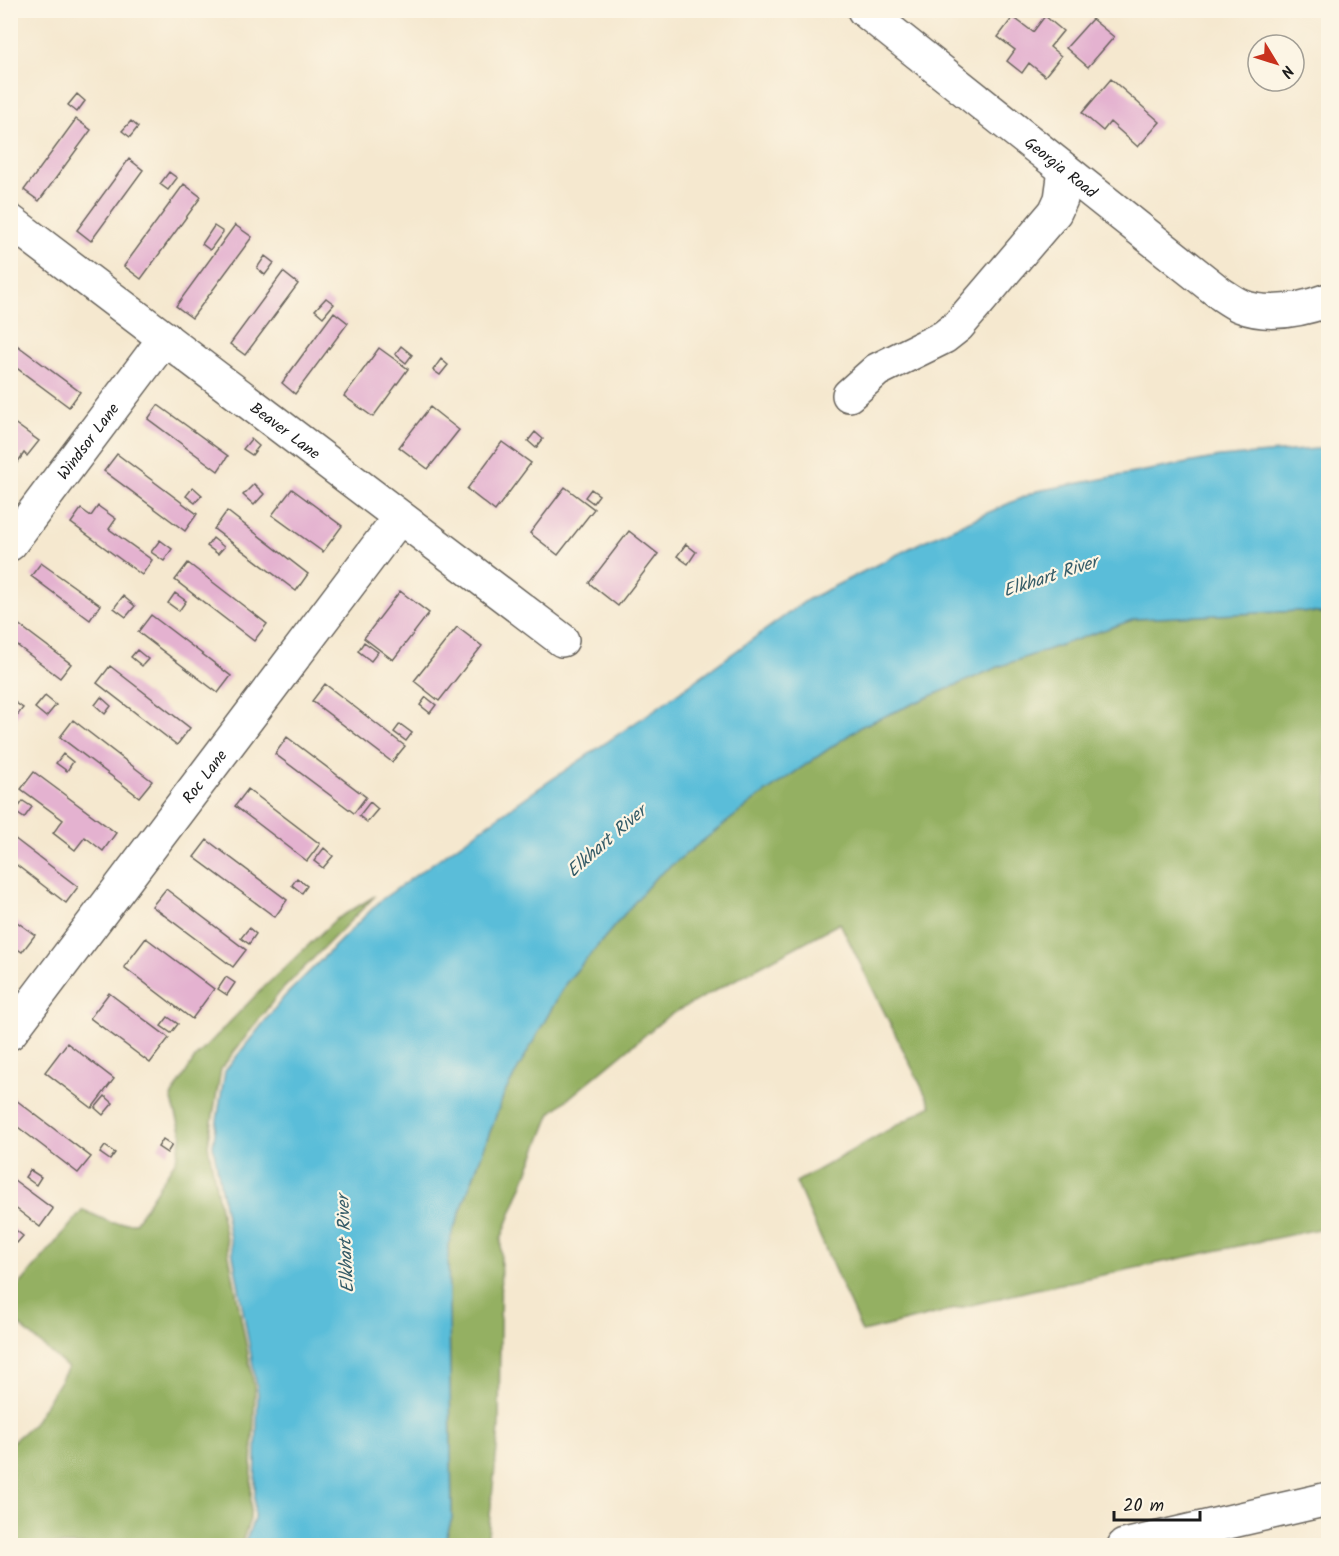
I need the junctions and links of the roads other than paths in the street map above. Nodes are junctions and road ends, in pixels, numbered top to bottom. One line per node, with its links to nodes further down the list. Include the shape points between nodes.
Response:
1 (864, 10): 2 (street, Georgia Road)
2 (1065, 170): 4 (street, Georgia Road, via 1241,306 1288,311); 6 (street, via 1061,200 1055,212 958,326 878,370)
3 (10, 221): 5 (street, Beaver Lane)
4 (1329, 300)
5 (165, 338): 7 (street, Beaver Lane); 8 (street, Windsor Lane)
6 (849, 395)
7 (399, 518): 9 (street, Beaver Lane); 10 (street, Roc Lane)
8 (10, 544)
9 (562, 640)
10 (10, 1033)
11 (1329, 1499): 12 (street)
12 (1124, 1545)

